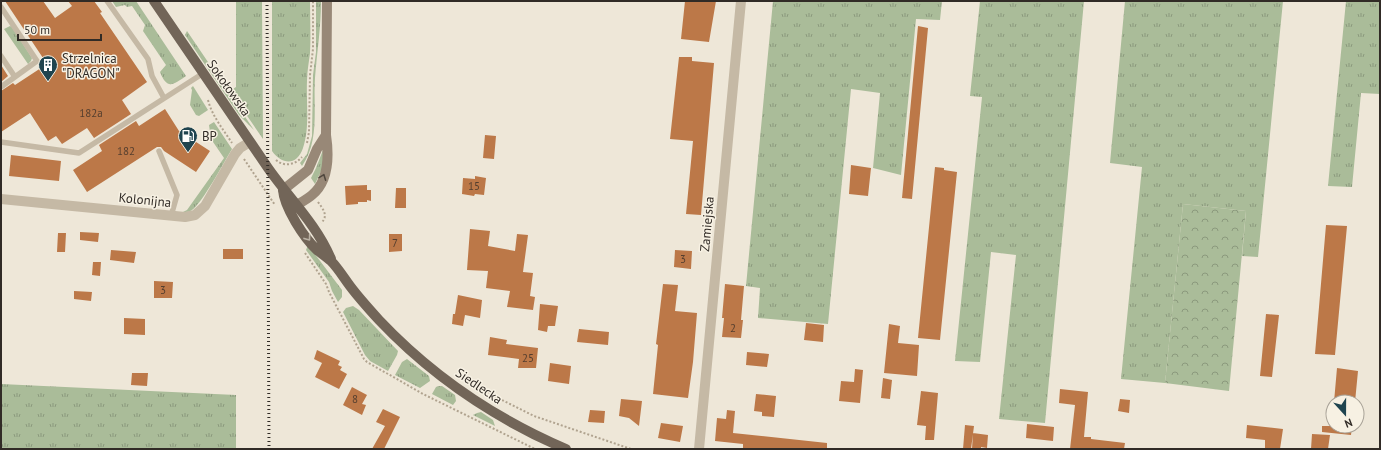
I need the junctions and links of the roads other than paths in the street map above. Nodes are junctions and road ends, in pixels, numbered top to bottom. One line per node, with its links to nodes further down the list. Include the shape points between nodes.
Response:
1 (107, 1): 10 (lane, via 148,59 152,76)
2 (154, 1): 7 (main road, Sokołowska)
3 (327, 1): 11 (main road)
4 (741, 1): 21 (street, Zamiejska)
5 (1, 7): 8 (lane, via 37,62)
6 (1, 56): 8 (lane)
7 (202, 74): 10 (lane); 13 (main road, Sokołowska)
8 (15, 77): 9 (lane)
9 (1, 87)
10 (164, 98): 12 (lane, via 78,153)
11 (326, 135): 15 (main road, via 308,170); 17 (main road, one-way to 11, via 312,195 323,179 329,151)
12 (1, 142)
13 (250, 142): 15 (main road, Sokołowska); 18 (street, Kolonijna, via 238,151 205,206 195,215)
14 (159, 151): 18 (lane, via 177,195)
15 (283, 190): 17 (main road, Sokołowska)
16 (1, 199): 18 (street, Kolonijna)
17 (293, 208): 19 (main road, Sokołowska, via 323,242 332,262 362,301)
18 (171, 216)
19 (387, 328): 20 (main road, Siedlecka, via 433,369 478,402 516,425)
20 (566, 449)
21 (699, 449)

